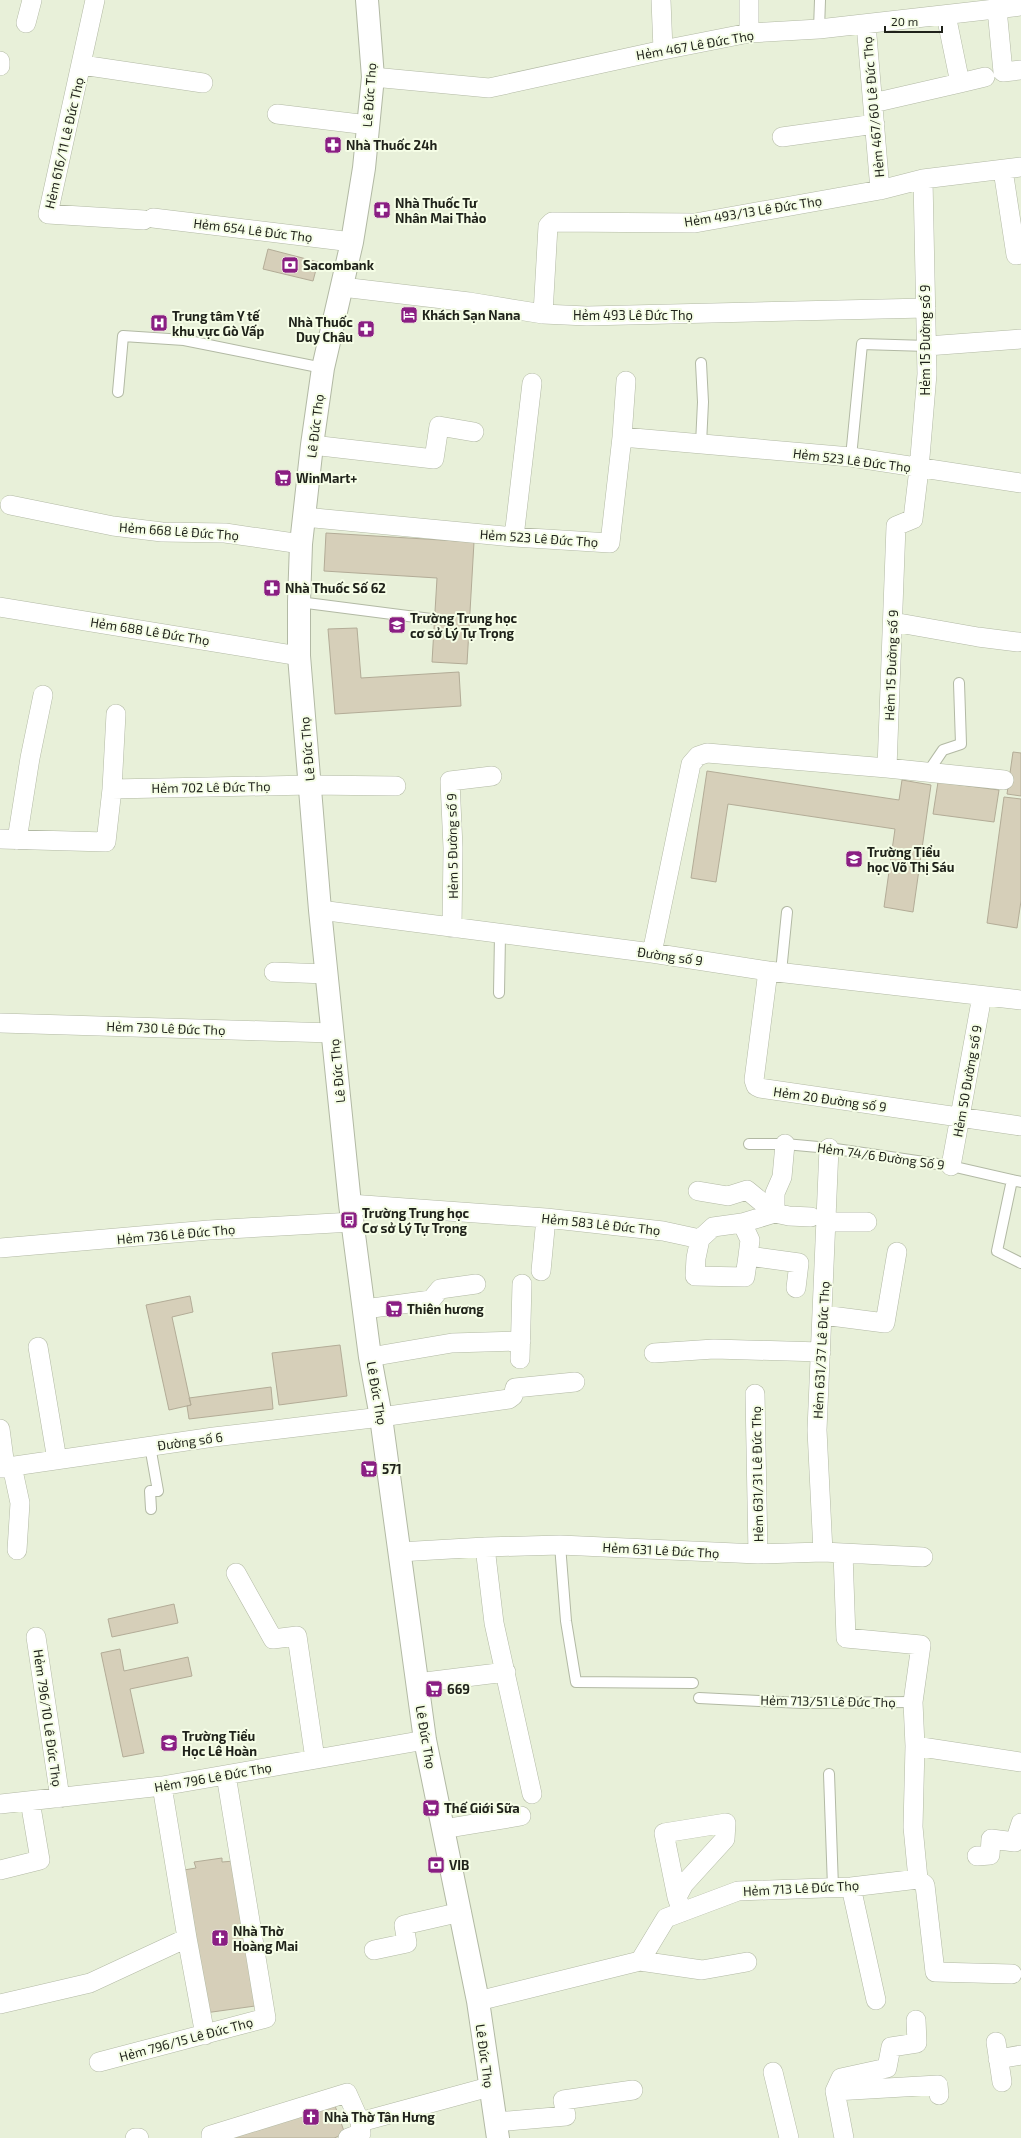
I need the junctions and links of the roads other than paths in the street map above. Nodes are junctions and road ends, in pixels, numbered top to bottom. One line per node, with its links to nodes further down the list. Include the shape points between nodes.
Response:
1 (32, 0): 10 (street)
2 (95, 0): 16 (street, Hẻm 616/11 Lê Đức Thọ)
3 (367, 0): 19 (main road, Lê Đức Thọ)
4 (661, 0): 14 (street)
5 (750, 0): 13 (street)
6 (820, 0): 12 (lane)
7 (989, 6): 8 (street, Hẻm 467 Lê Đức Thọ); 9 (street, Hẻm 467 Lê Đức Thọ); 18 (street, via 1003,72)
8 (1021, 6)
9 (946, 15): 11 (street, Hẻm 467 Lê Đức Thọ); 22 (street)
10 (26, 23)
11 (866, 24): 12 (street, Hẻm 467 Lê Đức Thọ); 23 (street, Hẻm 467/60 Lê Đức Thọ)
12 (819, 29): 13 (street, Hẻm 467 Lê Đức Thọ)
13 (749, 34): 14 (street, Hẻm 467 Lê Đức Thọ)
14 (663, 50): 19 (street, Hẻm 467 Lê Đức Thọ, via 489,88)
15 (0, 60): 17 (street)
16 (82, 65): 21 (street); 31 (street, Hẻm 616/11 Lê Đức Thọ, via 48,214)
17 (0, 66)
18 (1021, 70)
19 (373, 77): 26 (main road, Lê Đức Thọ)
20 (985, 77): 22 (street)
21 (203, 83)
22 (960, 84): 23 (street)
23 (873, 103): 25 (street, Hẻm 467/60 Lê Đức Thọ)
24 (277, 114): 26 (street)
25 (875, 124): 27 (street); 30 (street, Hẻm 467/60 Lê Đức Thọ)
26 (368, 126): 32 (main road, Lê Đức Thọ)
27 (782, 137)
28 (1012, 169): 29 (street, Hẻm 493/13 Lê Đức Thọ); 33 (street, via 1016,255)
29 (923, 179): 30 (street, Hẻm 493/13 Lê Đức Thọ); 35 (street, Hẻm 15 Đường số 9)
30 (880, 190): 36 (street, Hẻm 493/13 Lê Đức Thọ, via 695,223 552,222 548,226)
31 (149, 219): 32 (street, Hẻm 654 Lê Đức Thọ)
32 (352, 242): 34 (main road, Lê Đức Thọ)
33 (1021, 254)
34 (342, 287): 36 (street, Hẻm 493 Lê Đức Thọ, via 469,302); 40 (main road, Lê Đức Thọ)
35 (926, 308): 36 (street, Hẻm 493 Lê Đức Thọ, via 595,316); 38 (street, Hẻm 15 Đường số 9)
36 (543, 314)
37 (1021, 339): 38 (street)
38 (927, 346): 48 (lane, via 862,344); 49 (street, Hẻm 15 Đường số 9)
39 (701, 363): 46 (lane)
40 (322, 368): 43 (lane, via 184,340 123,336); 47 (main road, Lê Đức Thọ)
41 (626, 381): 45 (street)
42 (532, 383): 53 (street)
43 (118, 392)
44 (474, 432): 47 (street, via 438,426 434,459)
45 (622, 438): 46 (street, Hẻm 523 Lê Đức Thọ); 53 (street, Hẻm 523 Lê Đức Thọ, via 610,543)
46 (701, 444): 48 (street, Hẻm 523 Lê Đức Thọ)
47 (312, 445): 52 (main road, Lê Đức Thọ)
48 (851, 458): 49 (street, Hẻm 523 Lê Đức Thọ)
49 (919, 469): 50 (street, Hẻm 523 Lê Đức Thọ); 58 (street, Hẻm 15 Đường số 9, via 913,519 896,526)
50 (1021, 483)
51 (10, 505): 54 (street, Hẻm 668 Lê Đức Thọ, via 114,526 162,532 225,533)
52 (304, 517): 53 (street, Hẻm 523 Lê Đức Thọ); 54 (main road, Lê Đức Thọ)
53 (514, 537)
54 (302, 544): 55 (main road, Lê Đức Thọ)
55 (299, 602): 57 (lane); 60 (main road, Lê Đức Thọ)
56 (0, 607): 60 (street, Hẻm 688 Lê Đức Thọ)
57 (431, 619)
58 (892, 622): 59 (street); 64 (street, Hẻm 15 Đường số 9)
59 (1018, 642)
60 (299, 656): 68 (main road, Lê Đức Thọ)
61 (959, 683): 65 (lane, via 961,744 943,750)
62 (43, 695): 71 (street, via 30,758)
63 (116, 714): 70 (street)
64 (887, 768): 65 (street); 76 (street, via 707,753 698,756 691,764)
65 (928, 772): 67 (street)
66 (492, 776): 74 (street, Hẻm 5 Đường số 9, via 450,781 453,848)
67 (1004, 780)
68 (310, 785): 69 (street, Hẻm 702 Lê Đức Thọ); 70 (street, Hẻm 702 Lê Đức Thọ); 72 (main road, Lê Đức Thọ)
69 (396, 786)
70 (112, 789): 71 (street, via 106,842)
71 (8, 839)
72 (320, 910): 74 (street, Đường số 9); 79 (main road, Lê Đức Thọ)
73 (787, 912): 77 (lane)
74 (452, 928): 75 (street, Đường số 9)
75 (500, 935): 76 (street, Đường số 9); 80 (lane)
76 (652, 953): 77 (street, Đường số 9)
77 (774, 971): 81 (street, Đường số 9); 85 (street, Hẻm 20 Đường số 9, via 754,1080 756,1086)
78 (274, 972): 79 (street)
79 (326, 974): 84 (main road, Lê Đức Thọ)
80 (499, 993)
81 (982, 996): 82 (street, Đường số 9); 85 (street, Hẻm 50 Đường số 9)
82 (1021, 1000)
83 (0, 1023): 84 (street, Hẻm 730 Lê Đức Thọ)
84 (333, 1033): 94 (main road, Lê Đức Thọ)
85 (961, 1118): 86 (street, Hẻm 20 Đường số 9); 90 (street, Hẻm 50 Đường số 9)
86 (1021, 1126)
87 (749, 1144): 88 (lane, Hẻm 74/6 Đường Số 9)
88 (784, 1144): 89 (lane, Hẻm 74/6 Đường Số 9); 93 (street, via 782,1177 775,1193)
89 (829, 1148): 90 (lane, Hẻm 74/6 Đường Số 9); 96 (street, Hẻm 631/37 Lê Đức Thọ)
90 (951, 1166): 91 (lane, Hẻm 74/6 Đường Số 9)
91 (1017, 1181): 103 (lane, Hẻm 74/6 Đường Số 9, via 998,1251)
92 (698, 1191): 93 (street, via 728,1196 746,1190)
93 (775, 1212): 96 (street); 98 (street)
94 (352, 1213): 95 (street, Hẻm 583 Lê Đức Thọ); 100 (street, Hẻm 736 Lê Đức Thọ, via 139,1238); 108 (main road, Lê Đức Thọ)
95 (546, 1218): 99 (street, Hẻm 583 Lê Đức Thọ, via 663,1230); 104 (street)
96 (818, 1220): 97 (street); 109 (street, Hẻm 631/37 Lê Đức Thọ)
97 (867, 1222)
98 (742, 1223): 99 (street, via 713,1227); 102 (street, via 750,1240)
99 (700, 1239): 102 (street, via 695,1276 745,1277)
100 (0, 1248)
101 (897, 1252): 109 (street, via 885,1323)
102 (748, 1256): 107 (street, via 799,1263)
103 (1021, 1263)
104 (541, 1271)
105 (476, 1284): 108 (street, via 440,1289 431,1300)
106 (522, 1284): 113 (street, via 520,1350 452,1343)
107 (796, 1288)
108 (365, 1309): 113 (main road, Lê Đức Thọ)
109 (823, 1315): 111 (street, Hẻm 631/37 Lê Đức Thọ)
110 (38, 1347): 119 (street)
111 (821, 1352): 112 (street, via 714,1349); 126 (street, Hẻm 631/37 Lê Đức Thọ, via 817,1430)
112 (654, 1353)
113 (370, 1357): 116 (main road, Lê Đức Thọ)
114 (575, 1382): 116 (street, Đường số 6, via 515,1388 513,1396 509,1399)
115 (755, 1394): 128 (street, Hẻm 631/31 Lê Đức Thọ)
116 (381, 1417): 118 (street, Đường số 6); 125 (main road, Lê Đức Thọ)
117 (0, 1429): 120 (street)
118 (150, 1446): 119 (street, Đường số 6); 121 (lane, via 158,1490 150,1491)
119 (57, 1460): 120 (street, Đường số 6)
120 (6, 1467): 124 (street, via 20,1503)
121 (152, 1509)
122 (560, 1545): 123 (street, Hẻm 631 Lê Đức Thọ); 128 (street, Hẻm 631 Lê Đức Thọ); 134 (lane, via 566,1621 576,1682)
123 (485, 1547): 125 (street, Hẻm 631 Lê Đức Thọ); 132 (street, via 494,1623)
124 (17, 1550)
125 (399, 1552): 133 (main road, Lê Đức Thọ)
126 (823, 1552): 127 (street, Hẻm 631 Lê Đức Thọ); 128 (street, Hẻm 631 Lê Đức Thọ)
127 (843, 1553): 129 (street, Hẻm 631 Lê Đức Thọ); 136 (street, via 846,1638 921,1645)
128 (758, 1554)
129 (923, 1557)
130 (236, 1572): 139 (street, via 273,1639 297,1636)
131 (36, 1637): 145 (street, Hẻm 796/10 Lê Đức Thọ)
132 (506, 1672): 133 (street); 144 (street)
133 (417, 1682): 137 (main road, Lê Đức Thọ)
134 (693, 1683)
135 (699, 1698): 136 (lane, Hẻm 713/51 Lê Đức Thọ, via 801,1703)
136 (913, 1702): 138 (street, Hẻm 713/51 Lê Đức Thọ)
137 (425, 1740): 139 (street, Hẻm 796 Lê Đức Thọ); 150 (main road, Lê Đức Thọ)
138 (915, 1746): 140 (street); 153 (street, via 913,1827)
139 (315, 1759): 142 (street, Hẻm 796 Lê Đức Thọ)
140 (1021, 1762)
141 (829, 1774): 154 (lane)
142 (226, 1775): 143 (street, Hẻm 796 Lê Đức Thọ); 166 (street, Hẻm 796/15 Lê Đức Thọ, via 266,2018)
143 (162, 1786): 145 (street, Hẻm 796 Lê Đức Thọ); 157 (street)
144 (532, 1794)
145 (60, 1798): 146 (street, Hẻm 796 Lê Đức Thọ)
146 (30, 1801): 147 (street, Hẻm 796 Lê Đức Thọ); 152 (street, via 40,1860)
147 (0, 1804)
148 (521, 1816): 150 (street)
149 (1021, 1823): 151 (street, via 1014,1842 991,1839 990,1855)
150 (443, 1829): 156 (main road, Lê Đức Thọ)
151 (977, 1856)
152 (0, 1870)
153 (918, 1879): 155 (street, Hẻm 713 Lê Đức Thọ); 161 (street, via 925,1884 935,1972)
154 (832, 1887): 155 (street, Hẻm 713 Lê Đức Thọ); 159 (street, Hẻm 713 Lê Đức Thọ, via 738,1891 680,1904 666,1918)
155 (851, 1887): 162 (street)
156 (460, 1912): 158 (street, via 404,1925 407,1943); 163 (main road, Lê Đức Thọ)
157 (187, 1938): 164 (street, via 90,1983); 166 (street)
158 (374, 1950)
159 (640, 1961): 160 (street, via 702,1970); 163 (street)
160 (747, 1962)
161 (1012, 1974)
162 (876, 2000)
163 (478, 2001): 171 (main road, Lê Đức Thọ)
164 (0, 2004)
165 (916, 2020): 173 (street, via 917,2043 891,2047 887,2068 841,2078)
166 (205, 2035): 168 (street, Hẻm 796/15 Lê Đức Thọ)
167 (1021, 2056): 170 (street, via 997,2050)
168 (99, 2062)
169 (773, 2072): 181 (street)
170 (1002, 2082)
171 (490, 2087): 175 (street); 176 (main road, Lê Đức Thọ)
172 (633, 2090): 176 (street, via 563,2100 566,2116)
173 (835, 2092): 174 (street, via 938,2085); 182 (street)
174 (939, 2095)
175 (360, 2122): 179 (street, via 347,2093 211,2135); 180 (street, via 361,2133)
176 (497, 2130)
177 (135, 2138): 178 (street)
178 (139, 2138)
179 (211, 2138)
180 (348, 2138)
181 (789, 2138)
182 (844, 2138)

